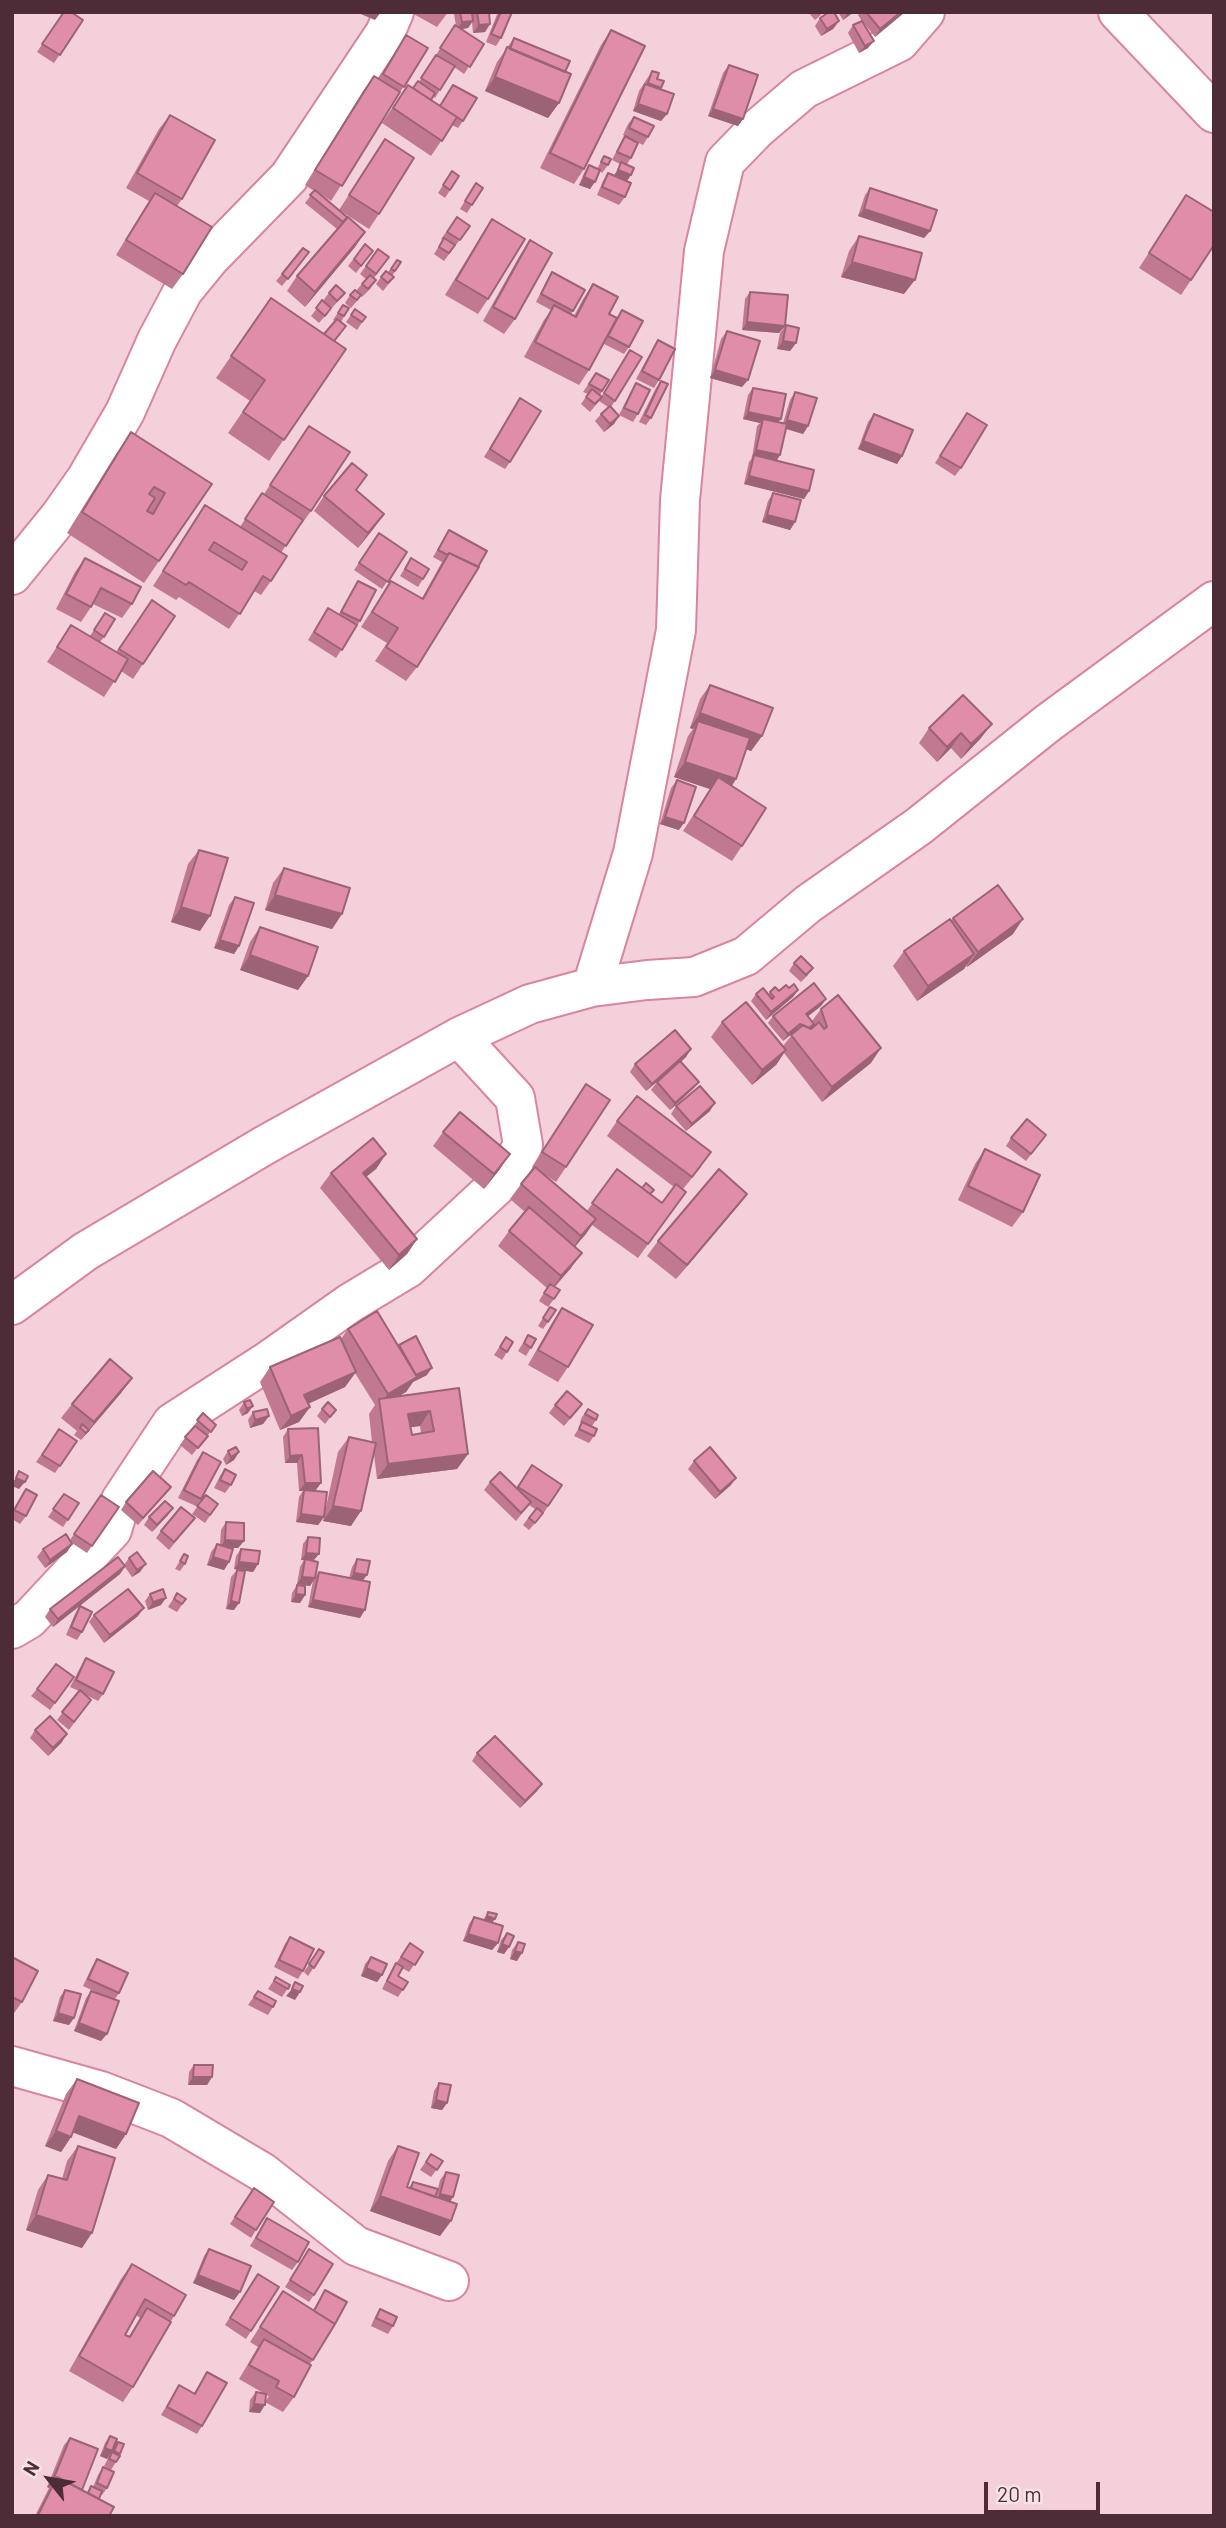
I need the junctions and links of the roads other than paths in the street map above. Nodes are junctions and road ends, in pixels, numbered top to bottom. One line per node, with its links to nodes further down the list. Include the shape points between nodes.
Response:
1 (394, 12): 5 (street, via 385,33 289,177 183,291 125,412 86,479)
2 (925, 12): 8 (street, via 900,42 804,89 725,162 704,251 680,500 676,630 632,853)
3 (1118, 12): 4 (street)
4 (1214, 113)
5 (25, 538): 6 (street)
6 (12, 575)
7 (1214, 601): 8 (street, via 1048,723 919,826 808,904 746,956 694,977)
8 (593, 987): 9 (street, via 530,1004)
9 (460, 1037): 10 (street, via 86,1251); 11 (street, via 515,1098 523,1145 505,1178 408,1268 172,1423 121,1500 112,1530)
10 (12, 1305)
11 (18, 1617)
12 (12, 2066): 13 (street, via 101,2091 171,2118 262,2172 356,2246)
13 (449, 2281)

